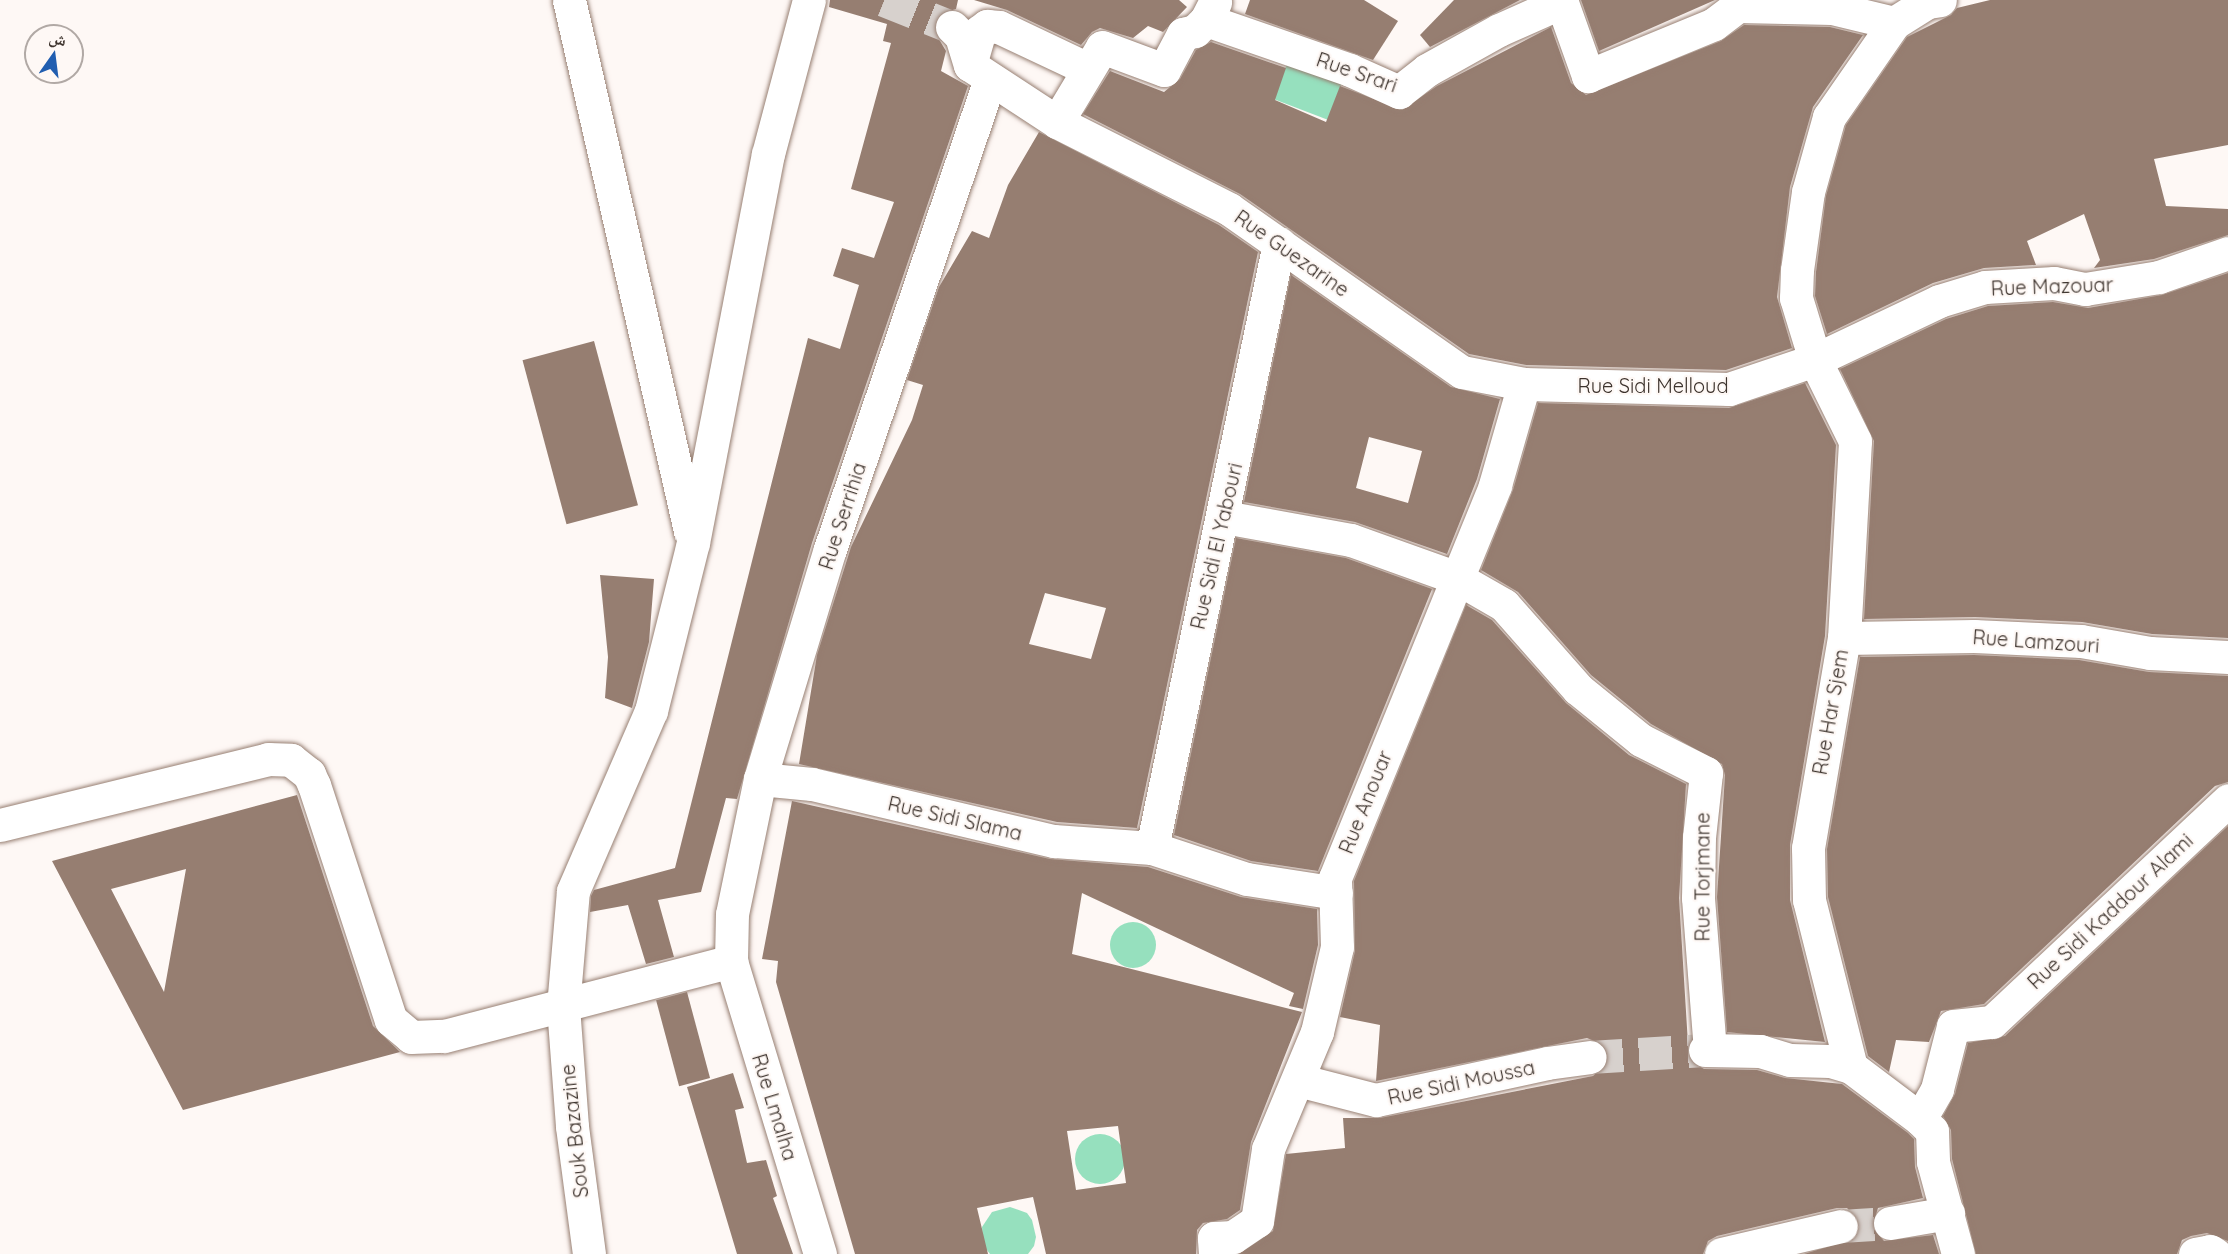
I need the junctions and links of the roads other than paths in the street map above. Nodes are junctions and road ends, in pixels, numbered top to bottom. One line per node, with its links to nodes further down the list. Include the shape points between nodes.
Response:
1 (569, 0): 16 (street)
2 (809, 0): 16 (street, Souk Bazazine, via 768,154)
3 (1561, 1): 5 (street, Rue Srari, via 1427,70 1399,92); 6 (street, via 1588,76 1714,24 1738,6 1832,8)
4 (1932, 1): 6 (street)
5 (1211, 10): 8 (street, via 1195,31 1183,34 1164,70 1102,47)
6 (1894, 23): 13 (street, Rue Har Sjem, via 1829,117 1808,192 1796,298)
7 (952, 27): 9 (street)
8 (1088, 69): 9 (street, Rue Serrihia, via 999,27 987,26 980,31); 10 (street)
9 (980, 72): 10 (street, Rue Guezarine); 20 (street, Rue Serrihia)
10 (1057, 122): 11 (street, Rue Guezarine, via 1229,209)
11 (1279, 243): 14 (street, Rue Guezarine, via 1462,372); 15 (street, Rue Sidi El Yabouri)
12 (2228, 253): 13 (street, Rue Mazouar, via 2159,276 2085,289 2054,284 1985,287 1939,301)
13 (1815, 360): 14 (street, Rue Sidi Melloud, via 1729,389); 18 (street, Rue Har Sjem, via 1855,441)
14 (1524, 384): 17 (street, Rue Anouar, via 1506,456)
15 (1224, 517): 17 (street, via 1351,540); 23 (street, Rue Sidi El Yabouri)
16 (693, 543): 26 (street, Souk Bazazine, via 651,711 573,891)
17 (1457, 578): 24 (street, Rue Anouar, via 1335,878); 28 (street, Rue Torjmane, via 1504,605 1578,689 1641,740 1706,773 1698,898 1708,1050 1760,1051 1790,1060 1830,1061)
18 (1844, 638): 19 (street, Rue Lamzouri, via 1974,636 2080,641 2150,653); 28 (street, Rue Har Sjem, via 1833,715 1816,788 1808,869 1809,900)
19 (2228, 657)
20 (760, 779): 23 (street, Rue Sidi Slama, via 812,784 1054,842); 25 (street, Rue Serrihia, via 732,914)
21 (2228, 800): 30 (street, Rue Sidi Kaddour Alami, via 1992,1022 1953,1026 1937,1089)
22 (0, 825): 26 (street, via 268,759 291,760 309,774 314,785 391,1020 399,1030 424,1038 444,1036)
23 (1152, 848): 24 (street, Rue Sidi Slama, via 1247,879)
24 (1336, 893): 29 (street, Rue Anouar, via 1337,947 1317,1032)
25 (730, 961): 26 (street); 35 (street, Rue Lmalha)
26 (563, 1007): 34 (street, Souk Bazazine, via 572,1126)
27 (1590, 1058): 29 (street, Rue Sidi Moussa, via 1547,1063 1376,1100)
28 (1851, 1067): 30 (street)
29 (1298, 1080): 36 (street, Rue Anouar, via 1268,1149 1257,1221 1233,1237 1214,1238)
30 (1920, 1119): 31 (street, via 1932,1131 1933,1162)
31 (1948, 1213): 32 (street); 38 (street)
32 (1890, 1223)
33 (1841, 1226): 37 (street)
34 (589, 1254)
35 (820, 1254)
36 (1215, 1254)
37 (1720, 1254)
38 (1958, 1254)
39 (2195, 1254): 40 (street)
40 (2215, 1254)

